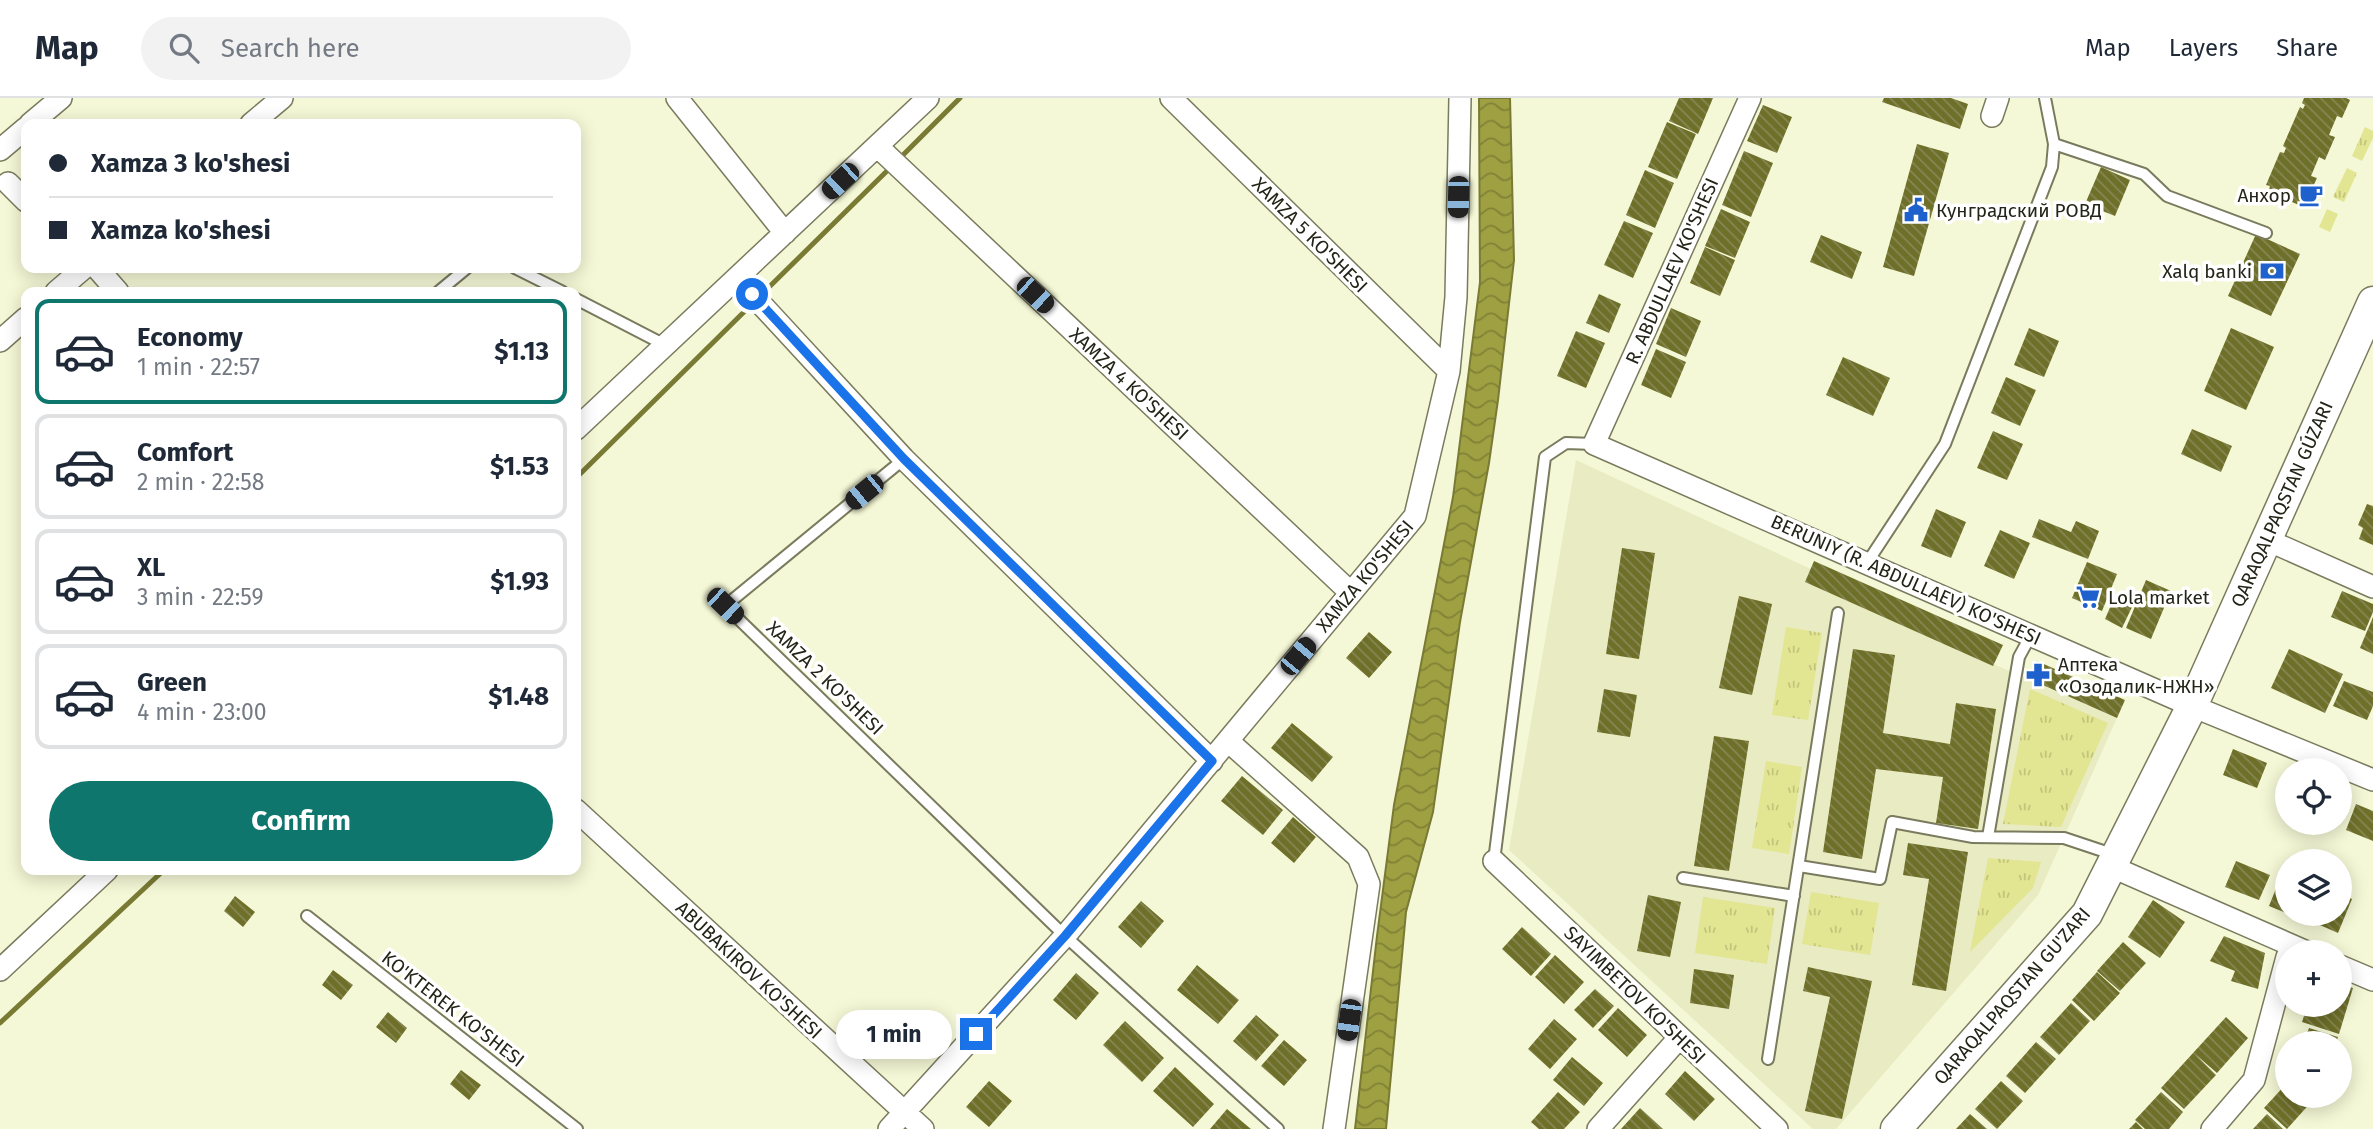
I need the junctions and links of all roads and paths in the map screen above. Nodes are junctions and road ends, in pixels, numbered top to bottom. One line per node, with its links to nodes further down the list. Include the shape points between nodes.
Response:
1 (61, 98): 9 (street)
2 (282, 98): 10 (street)
3 (677, 98): 17 (street)
4 (928, 98): 13 (street)
5 (1171, 98): 33 (street, XAMZA 5 KO'SHESI)
6 (1460, 98): 33 (street, XAMZA KO'SHESI, via 1456,297)
7 (1750, 98): 35 (street, R. ABDULLAEV KO'SHESI)
8 (2045, 98): 12 (lane)
9 (36, 119)
10 (257, 119)
11 (21, 132): 14 (street)
12 (2054, 144): 18 (lane, via 2144,174 2167,196); 38 (lane, via 2052,167 1945,444)
13 (877, 146): 17 (street); 40 (street, XAMZA 4 KO'SHESI)
14 (0, 150)
15 (3, 181): 16 (street)
16 (21, 197)
17 (785, 233): 23 (street)
18 (2266, 233)
19 (78, 273): 24 (street)
20 (101, 273): 25 (street)
21 (461, 273): 26 (lane)
22 (525, 273): 27 (lane)
23 (737, 278): 32 (street); 36 (street)
24 (62, 287)
25 (114, 287)
26 (444, 287)
27 (553, 287)
28 (581, 302): 32 (lane)
29 (2373, 302): 37 (street, QARAQALPAQSTAN GU'ZARI)
30 (21, 322): 31 (street)
31 (0, 341)
32 (665, 345): 34 (street)
33 (1449, 371): 40 (street, XAMZA KO'SHESI, via 1415,516)
34 (581, 424)
35 (1594, 444): 38 (street, BERUNIY (R. ABDULLAEV) KO'SHESI); 49 (lane, via 1566,443 1545,457)
36 (904, 459): 45 (street); 56 (lane, XAMZA 2 KO'SHESI, via 725,606)
37 (2265, 539): 39 (street); 43 (street, QARAQALPAQSTAN GU'ZARI)
38 (1867, 563): 42 (street, BERUNIY (R. ABDULLAEV) KO'SHESI)
39 (2373, 587)
40 (1351, 593): 44 (street, XAMZA KO'SHESI)
41 (1838, 613): 51 (lane)
42 (2031, 635): 43 (street, BERUNIY (R. ABDULLAEV) KO'SHESI); 48 (lane, via 2019,657)
43 (2192, 706): 46 (street, BERUNIY (R. ABDULLAEV) KO'SHESI); 50 (street, QARAQALPAQSTAN GU'ZARI)
44 (1228, 741): 45 (street, XAMZA KO'SHESI); 69 (street, via 1358,857 1368,884)
45 (1212, 761): 56 (street, XAMZA KO'SHESI)
46 (2373, 780)
47 (581, 815): 64 (street, ABUBAKIROV KO'SHESI)
48 (1988, 837): 50 (lane, via 2064,838); 51 (lane, via 1892,822 1880,879)
49 (1494, 861): 62 (street, SAYIMBETOV KO'SHESI)
50 (2113, 861): 57 (street); 72 (street, QARAQALPAQSTAN GU'ZARI, via 2087,914)
51 (1799, 866): 54 (lane)
52 (102, 875): 58 (street)
53 (1683, 878): 54 (lane)
54 (1794, 897): 63 (lane)
55 (307, 916): 65 (lane, KO'KTEREK KO'SHESI)
56 (1065, 936): 64 (street, XAMZA KO'SHESI); 68 (lane)
57 (2275, 942)
58 (0, 970)
59 (2352, 971): 60 (street)
60 (2373, 980)
61 (2275, 1011): 73 (street, via 2254,1080)
62 (1679, 1038): 70 (street); 71 (street, SAYIMBETOV KO'SHESI)
63 (1768, 1059)
64 (905, 1113): 66 (street, XAMZA KO'SHESI); 67 (street, ABUBAKIROV KO'SHESI)
65 (577, 1129)
66 (889, 1129)
67 (923, 1129)
68 (1278, 1129)
69 (1334, 1129)
70 (1598, 1129)
71 (1777, 1129)
72 (1896, 1129)
73 (2212, 1129)

